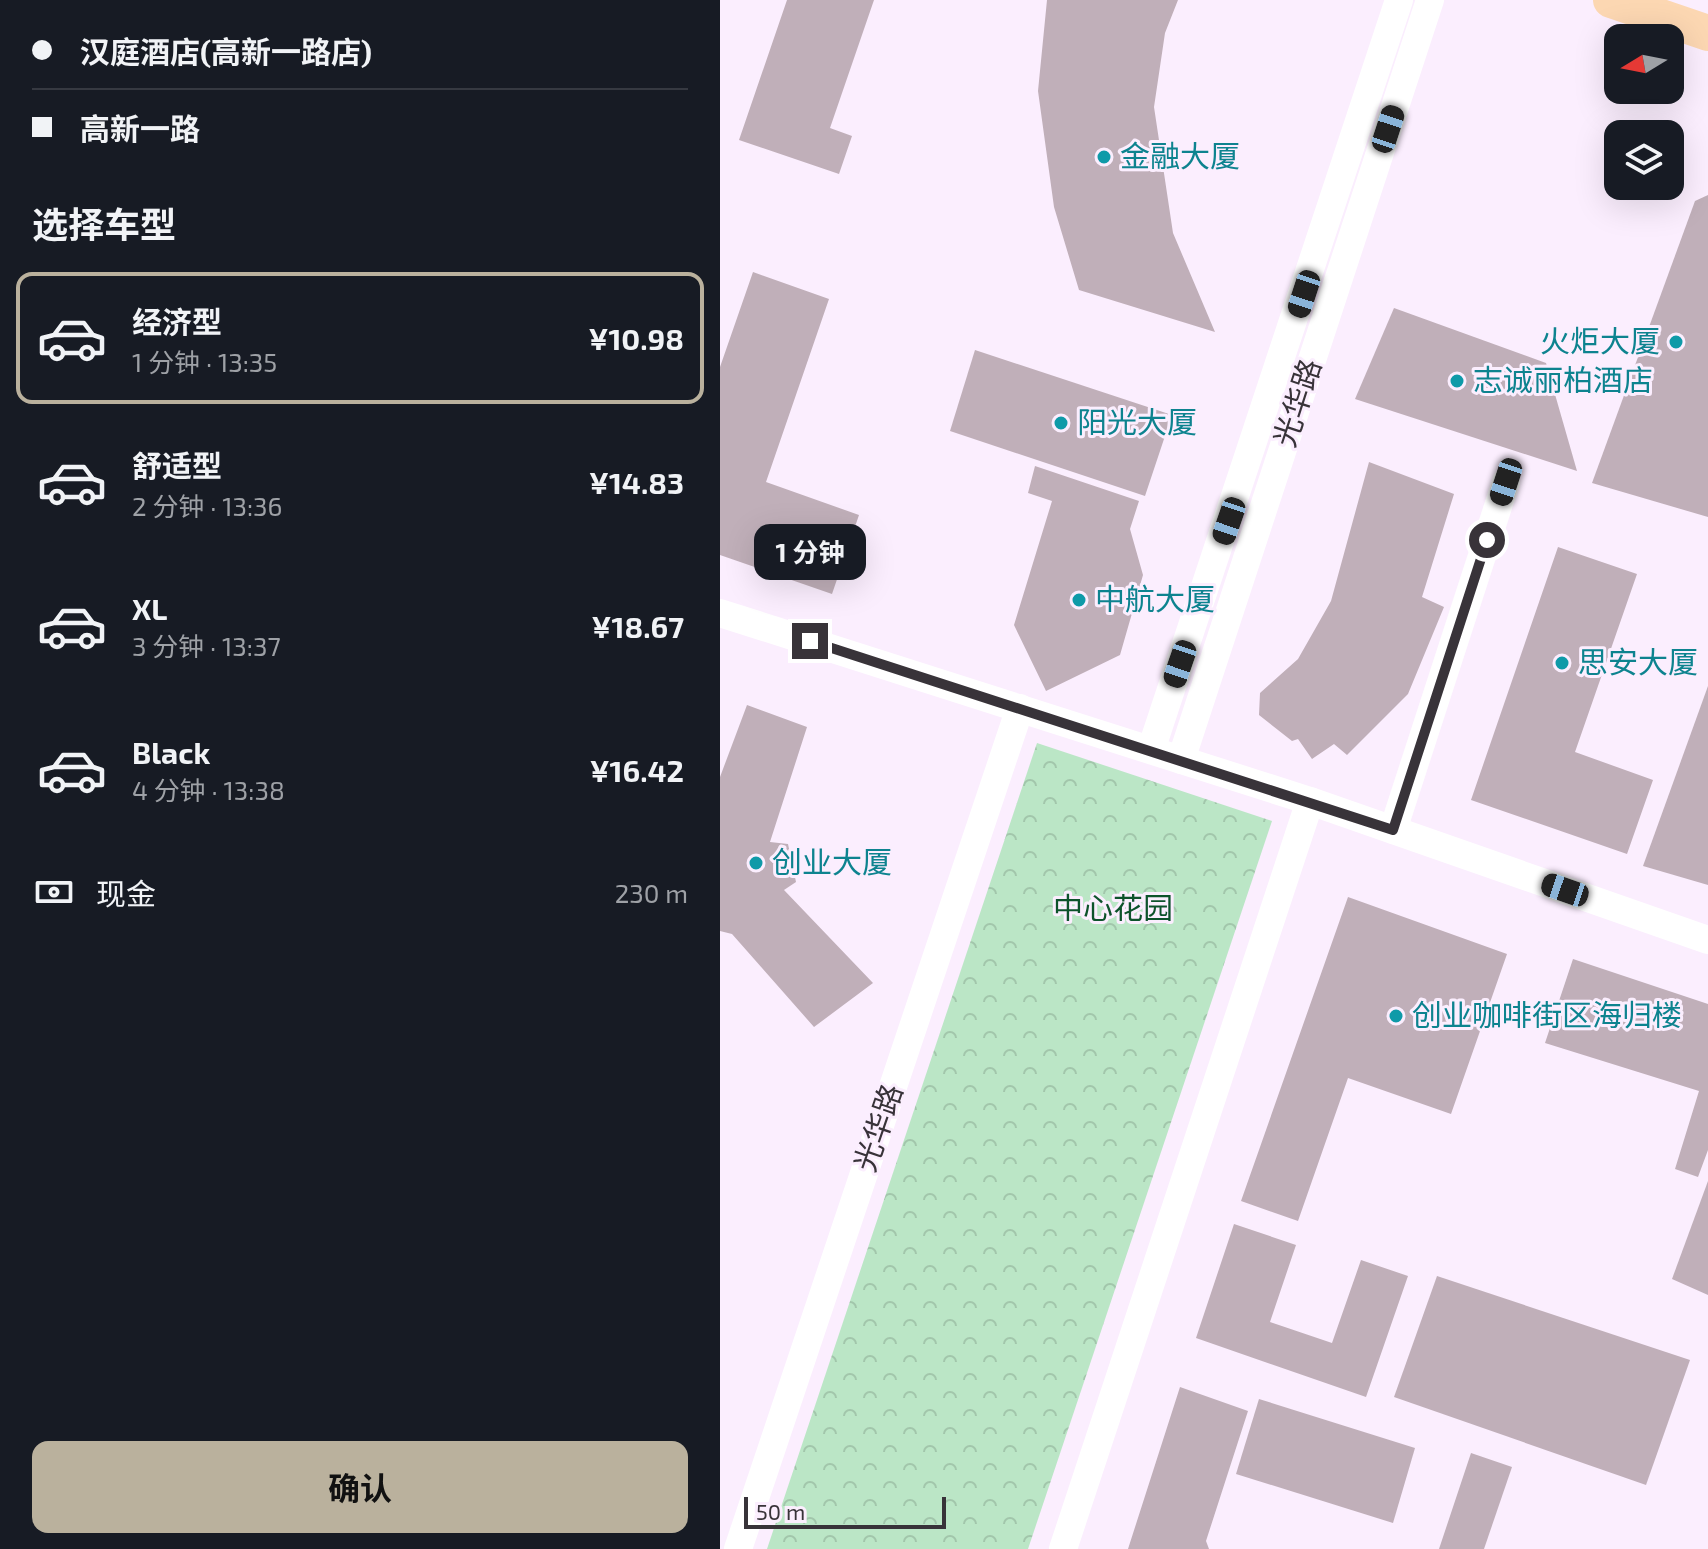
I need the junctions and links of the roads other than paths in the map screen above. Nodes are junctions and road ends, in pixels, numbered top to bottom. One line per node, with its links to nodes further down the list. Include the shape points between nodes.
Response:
1 (1399, 0): 8 (street, 光华路)
2 (1430, 0): 9 (street, 光华路)
3 (1611, 0): 4 (main road)
4 (1708, 33)
5 (1506, 482): 11 (street)
6 (720, 613): 7 (street)
7 (1020, 708): 8 (street); 13 (street, 光华路)
8 (1151, 750): 9 (street)
9 (1181, 760): 10 (street)
10 (1310, 801): 11 (street); 14 (street)
11 (1393, 830): 12 (street)
12 (1708, 940)
13 (738, 1549)
14 (1063, 1549)

